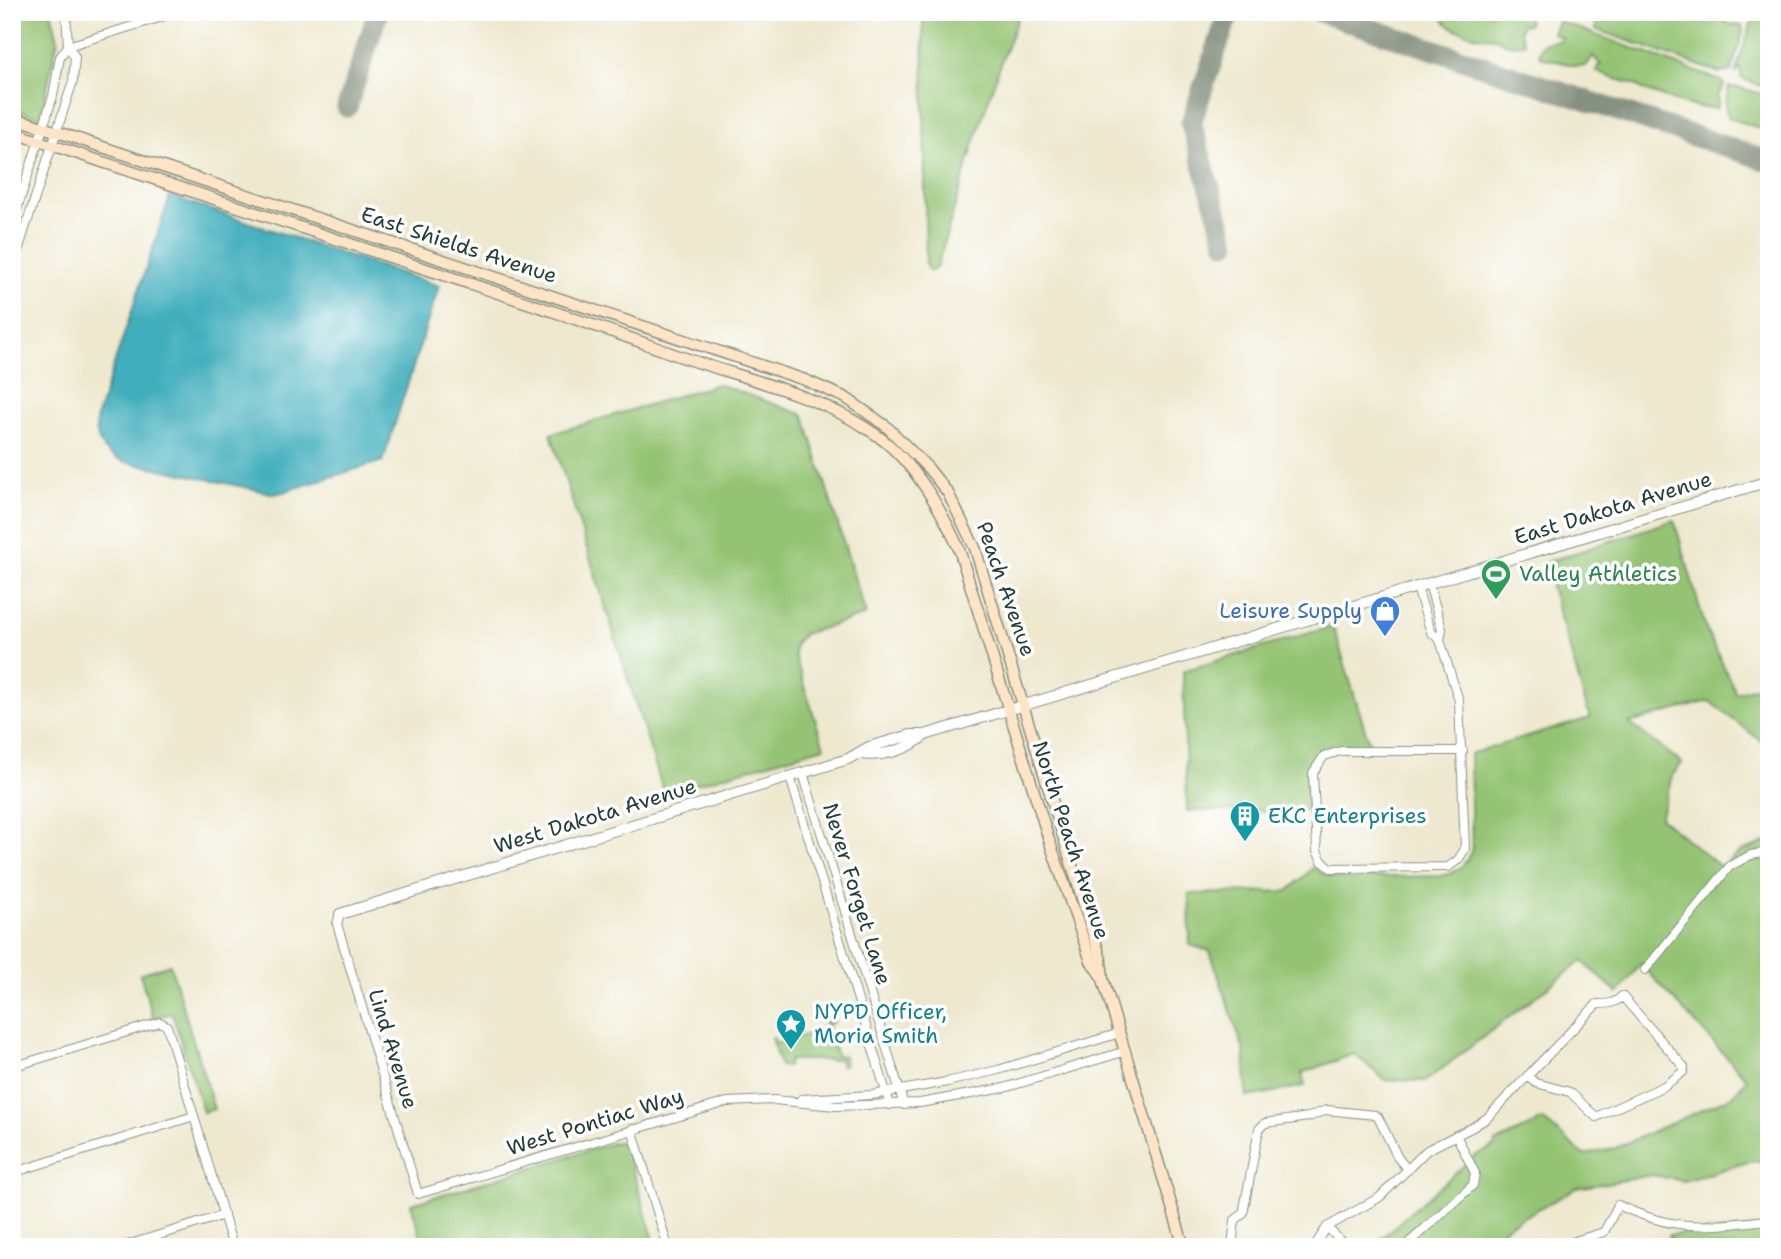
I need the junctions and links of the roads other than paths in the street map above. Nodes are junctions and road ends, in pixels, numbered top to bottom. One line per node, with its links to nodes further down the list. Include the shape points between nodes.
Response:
1 (66, 12): 3 (street)
2 (178, 12): 3 (street)
3 (68, 46): 5 (street, via 60,57); 7 (street, via 75,57 74,69)
4 (12, 117): 5 (main road, East Shields Avenue)
5 (43, 127): 7 (main road, East Shields Avenue); 8 (street)
6 (12, 132): 8 (main road, East Shields Avenue)
7 (58, 132): 9 (street); 12 (main road, East Shields Avenue)
8 (38, 140): 9 (main road, East Shields Avenue); 10 (street)
9 (52, 145): 11 (street); 13 (main road, East Shields Avenue)
10 (12, 225)
11 (12, 269)
12 (774, 370): 13 (main road); 14 (main road, East Shields Avenue, via 846,398)
13 (769, 385): 19 (main road, East Shields Avenue, via 837,411 877,435 919,477 959,549)
14 (886, 426): 20 (main road, Peach Avenue, via 928,468 964,522)
15 (1769, 481): 16 (street, East Dakota Avenue)
16 (1429, 584): 17 (street, East Dakota Avenue); 18 (street, via 1442,629)
17 (1417, 588): 18 (street, via 1431,632); 20 (street, East Dakota Avenue)
18 (1440, 640): 22 (street, via 1460,701)
19 (993, 660): 21 (main road, Peach Avenue)
20 (1024, 706): 21 (street, West Dakota Avenue); 28 (main road, North Peach Avenue)
21 (1009, 711): 23 (street, West Dakota Avenue, via 925,735 914,744 876,756 860,754); 28 (main road, North Peach Avenue, via 1091,961)
22 (1463, 751): 22 (street, via 1465,849 1458,860 1448,867 1331,869 1322,861 1317,851 1313,773 1324,756 1341,751)
23 (803, 773): 24 (street, West Dakota Avenue); 33 (street, Never Forget Lane)
24 (790, 777): 26 (street, West Dakota Avenue); 34 (street, Never Forget Lane)
25 (1769, 852): 27 (street, via 1730,866)
26 (340, 914): 43 (street, Lind Avenue, via 337,924)
27 (1645, 970)
28 (1103, 979): 29 (main road, North Peach Avenue)
29 (1120, 1032): 30 (main road, North Peach Avenue); 33 (street, West Pontiac Way, via 998,1070)
30 (1125, 1051): 37 (street, West Pontiac Way, via 981,1094); 50 (main road, North Peach Avenue)
31 (12, 1067): 38 (street, via 164,1023)
32 (1527, 1076): 32 (street, via 1592,1006 1610,1004 1622,996 1682,1062 1683,1072 1664,1086 1596,1116 1570,1092); 40 (street, via 1481,1123)
33 (899, 1090): 34 (street, West Pontiac Way); 37 (street, Never Forget Lane)
34 (886, 1093): 35 (street, West Pontiac Way); 36 (street, Never Forget Lane)
35 (784, 1100): 36 (street, West Pontiac Way, via 836,1106); 39 (street, West Pontiac Way, via 727,1102)
36 (890, 1105): 37 (street, West Pontiac Way)
37 (904, 1105)
38 (194, 1116): 42 (street); 44 (street)
39 (632, 1129): 43 (street, West Pontiac Way); 49 (street)
40 (1456, 1135): 41 (street, via 1427,1150); 54 (street, via 1475,1173 1474,1185)
41 (1408, 1170): 46 (street, via 1380,1197); 51 (street, via 1375,1115 1326,1110 1265,1123 1259,1129)
42 (12, 1173)
43 (418, 1194)
44 (224, 1215): 47 (street); 48 (street)
45 (1769, 1220): 55 (street, via 1681,1226 1618,1205 1604,1232)
46 (1328, 1227): 52 (street); 53 (street)
47 (121, 1247)
48 (233, 1247)
49 (668, 1247)
50 (1184, 1247)
51 (1232, 1247)
52 (1314, 1247)
53 (1346, 1247)
54 (1404, 1247)
55 (1556, 1247)

